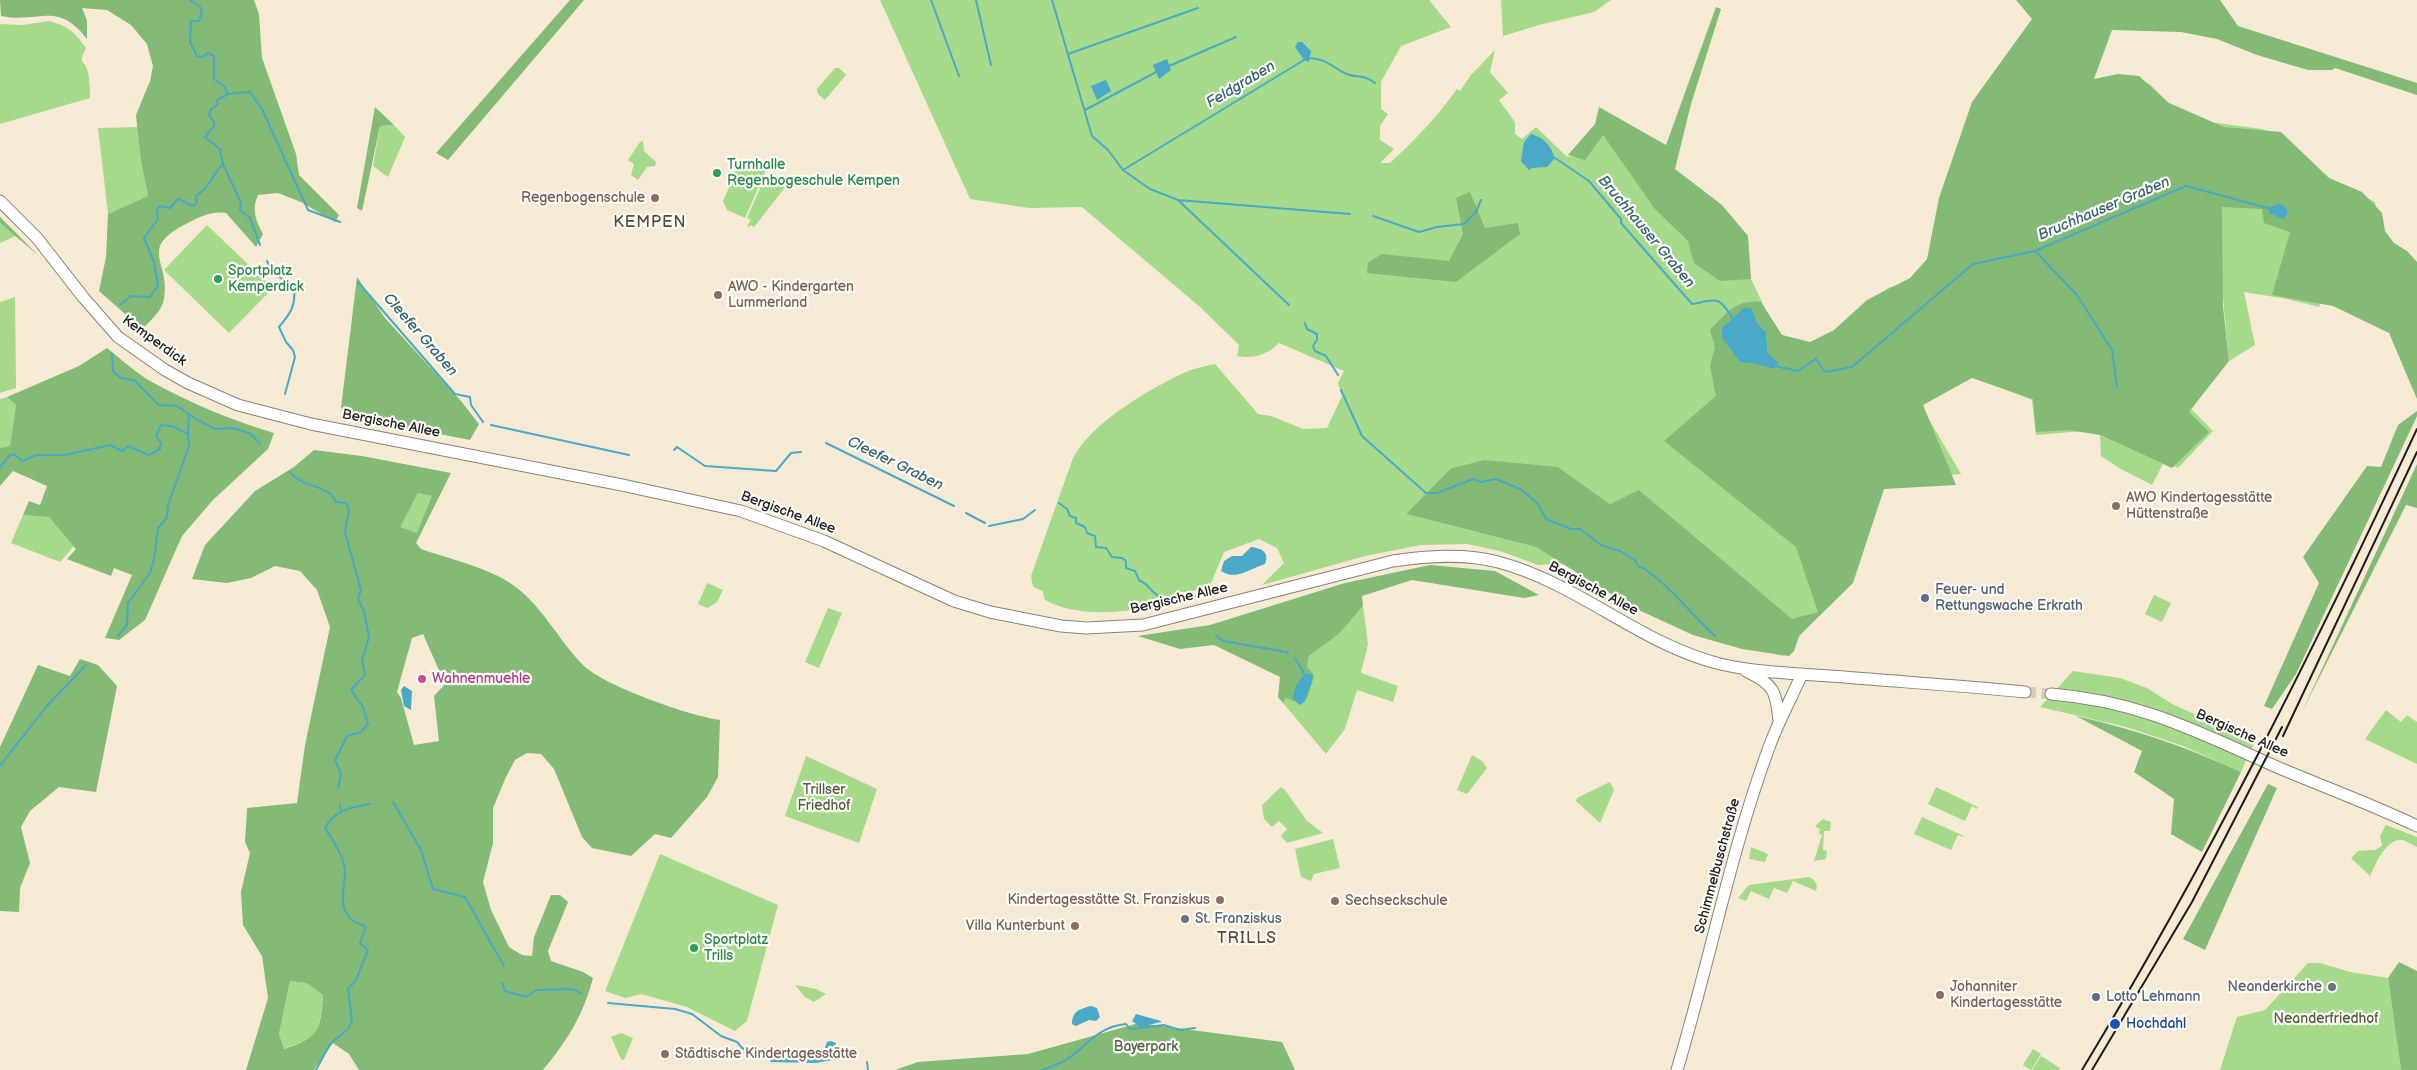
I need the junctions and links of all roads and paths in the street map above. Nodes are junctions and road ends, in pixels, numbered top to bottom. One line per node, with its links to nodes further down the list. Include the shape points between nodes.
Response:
1 (0, 201): 2 (main road, Kemperdick, via 37,238 118,337 188,383 238,405)
2 (311, 424): 3 (main road, Bergische Allee, via 740,511 824,541 954,601 1002,615 1061,626 1143,625 1393,561 1429,556 1496,561 1531,573 1658,641)
3 (1734, 666): 4 (main road, Bergische Allee); 7 (main road, via 1764,679 1770,686 1777,698)
4 (1802, 674): 5 (main road, Bergische Allee); 7 (main road, Schimmelbuschstraße)
5 (2025, 692)
6 (2051, 694): 8 (main road, Bergische Allee, via 2092,698 2153,713)
7 (1780, 721): 9 (main road, Schimmelbuschstraße, via 1755,788)
8 (2416, 823)
9 (1677, 1070)

